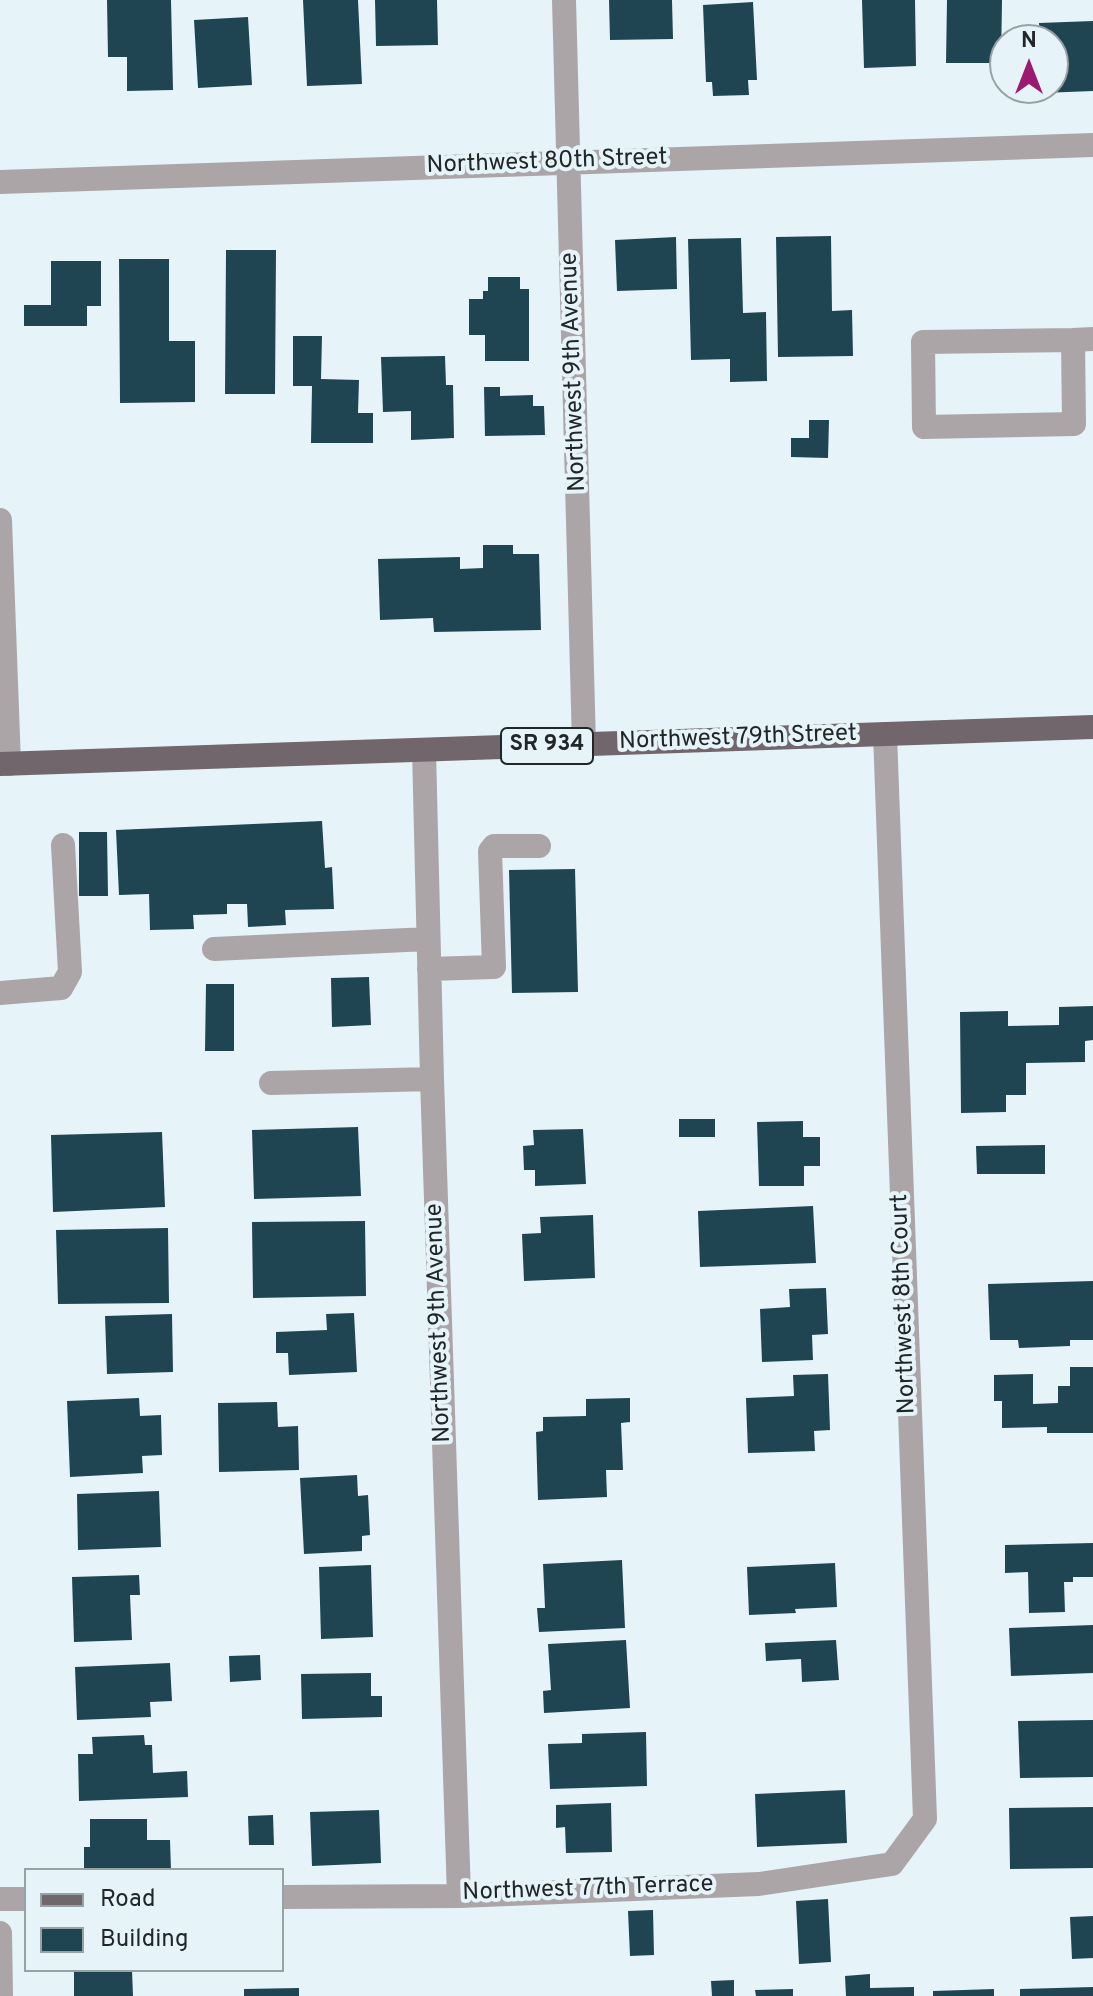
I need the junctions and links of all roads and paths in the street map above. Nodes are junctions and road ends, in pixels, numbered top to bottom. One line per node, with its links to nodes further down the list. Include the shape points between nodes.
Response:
1 (564, 0): 3 (street, Northwest 9th Avenue)
2 (1093, 145): 3 (street, Northwest 80th Street)
3 (569, 163): 4 (street, Northwest 80th Street); 9 (street, Northwest 9th Avenue)
4 (0, 182)
5 (1083, 340): 5 (street, via 923,342 924,427 1074,424)
6 (0, 520): 11 (street)
7 (1093, 727): 8 (main road, Northwest 79th Street / SR 934)
8 (885, 734): 9 (main road, Northwest 79th Street / SR 934); 20 (street, Northwest 8th Court, via 925,1819)
9 (584, 745): 10 (main road, Northwest 79th Street / SR 934)
10 (424, 750): 11 (main road, Northwest 79th Street / SR 934); 14 (street, Northwest 9th Avenue)
11 (4, 764)
12 (63, 845): 17 (street, via 70,972 61,988)
13 (539, 846): 16 (street, via 494,846 490,851 494,967)
14 (428, 939): 15 (street); 16 (street, Northwest 9th Avenue)
15 (214, 949)
16 (429, 969): 18 (street, Northwest 9th Avenue)
17 (0, 993)
18 (432, 1079): 19 (street); 21 (street, Northwest 9th Avenue)
19 (271, 1083)
20 (892, 1864): 21 (street, Northwest 77th Terrace, via 759,1884)
21 (459, 1896): 22 (street, Northwest 77th Terrace)
22 (284, 1897)
23 (0, 1899): 24 (street)
24 (24, 1899)
25 (0, 1933): 26 (street)
26 (1, 1996)

